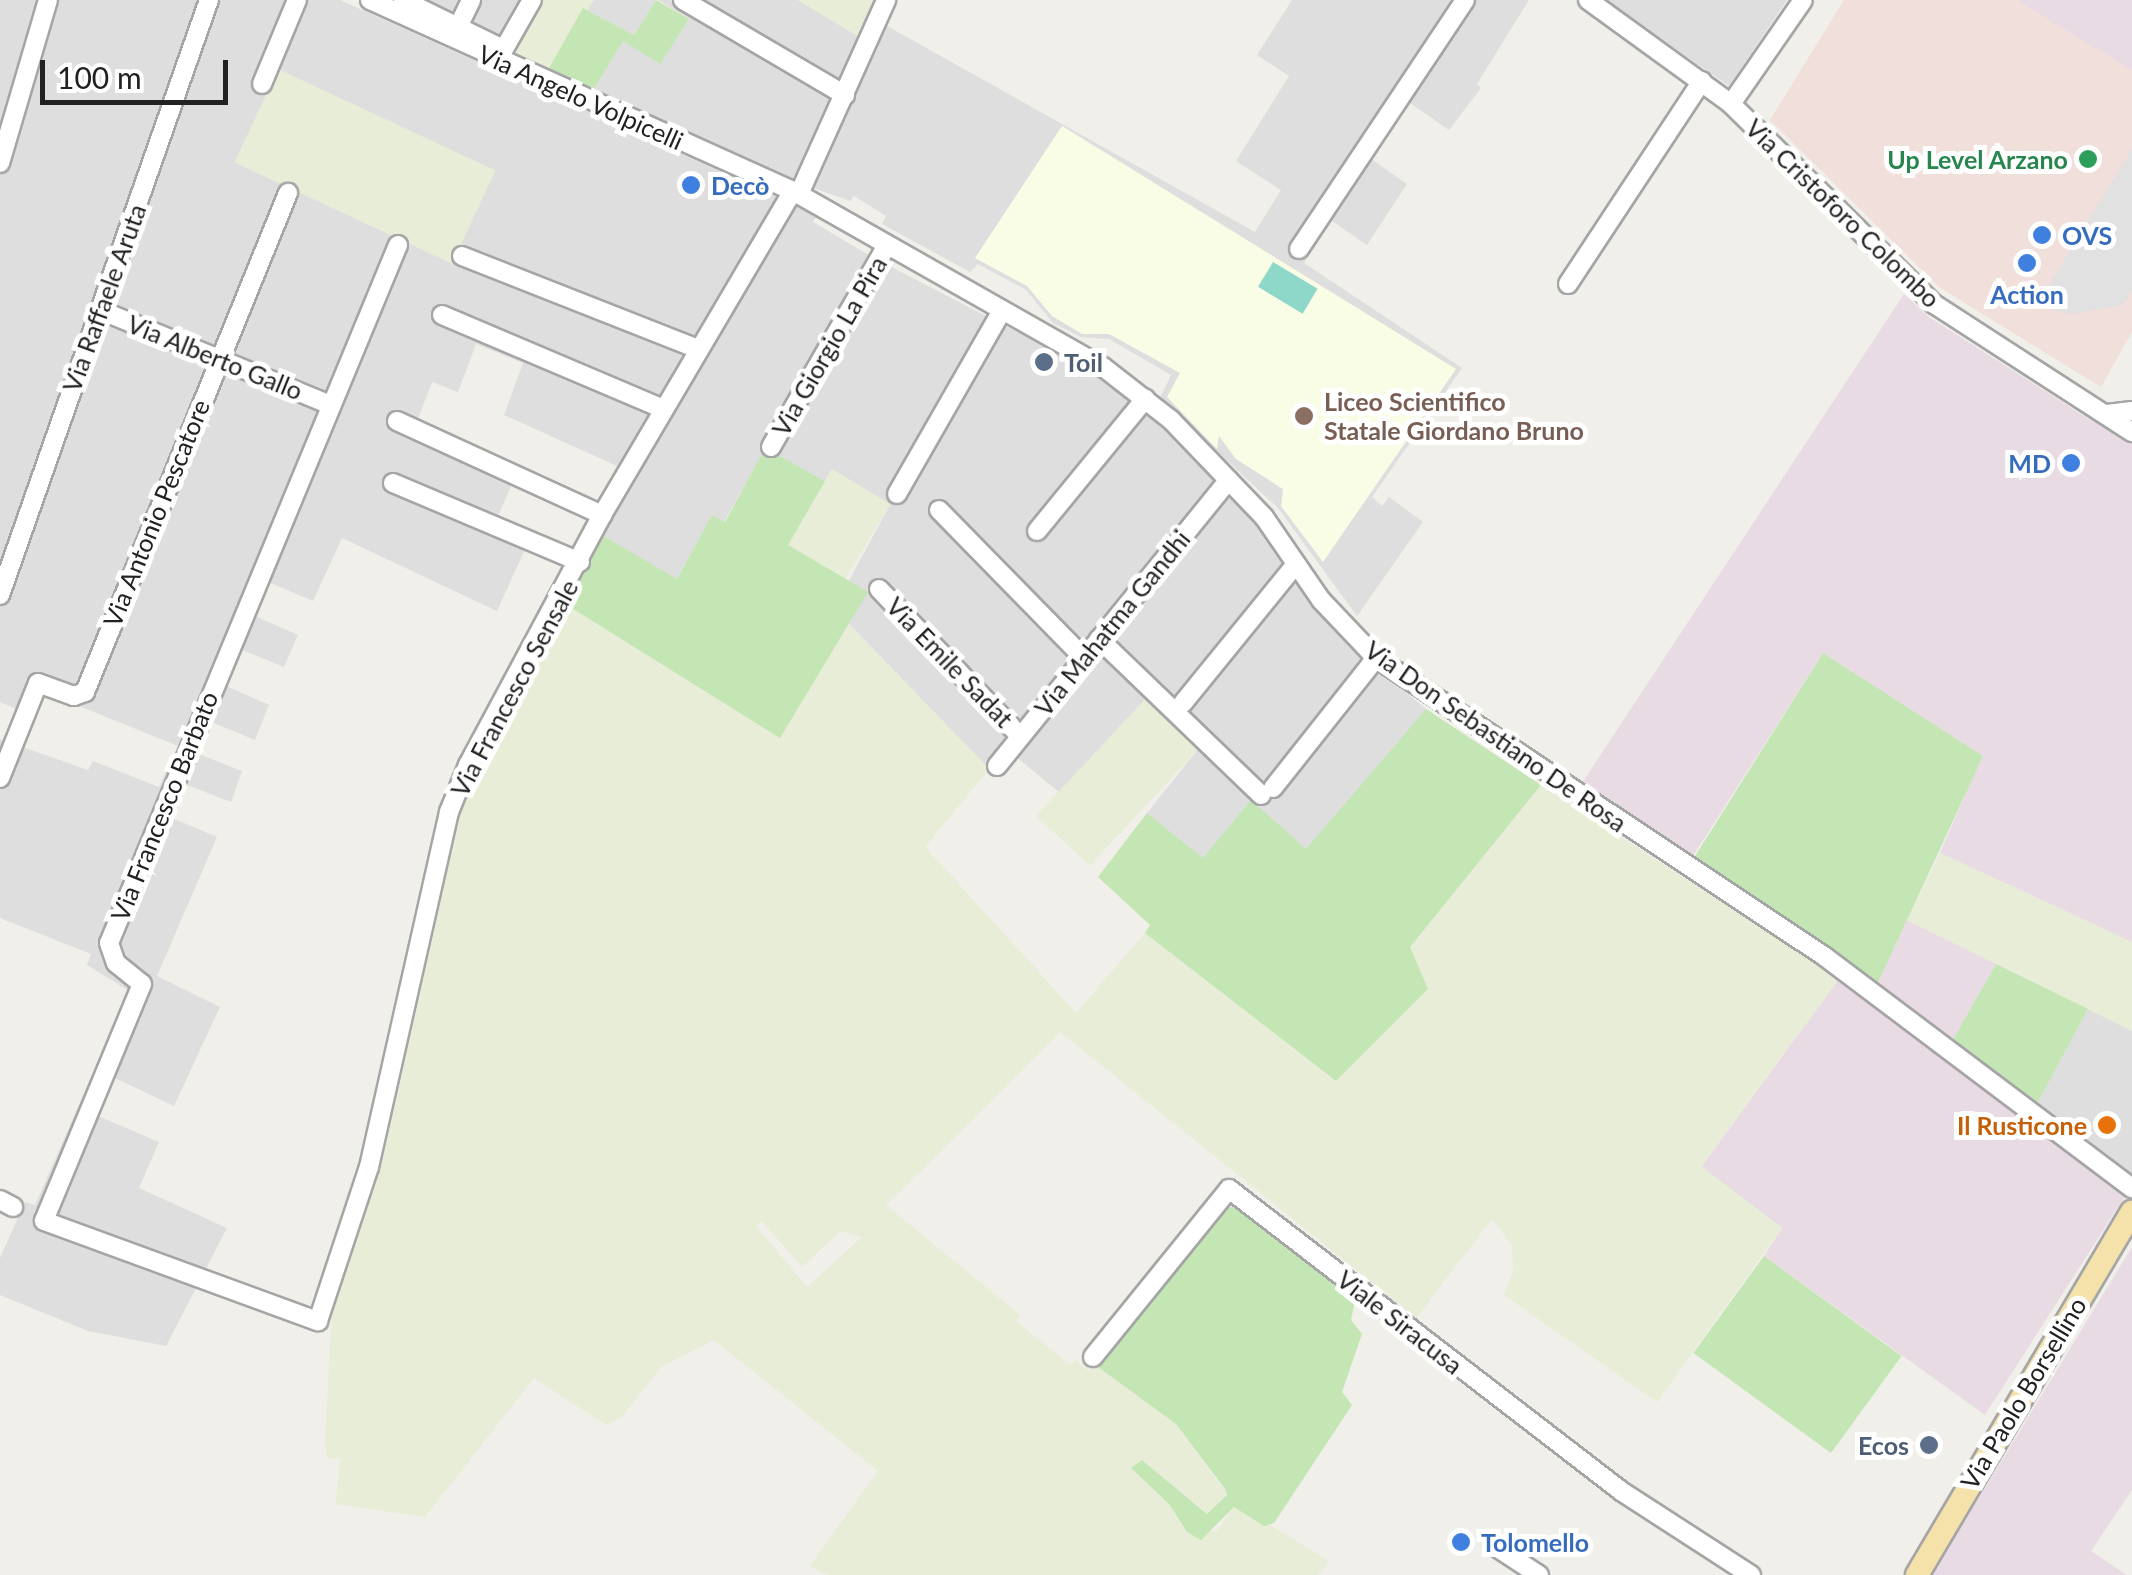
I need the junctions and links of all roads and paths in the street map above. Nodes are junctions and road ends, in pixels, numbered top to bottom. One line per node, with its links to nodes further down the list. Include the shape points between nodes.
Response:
1 (48, 0): 19 (street)
2 (209, 0): 27 (street, Via Raffaele Aruta)
3 (297, 0): 16 (street)
4 (370, 0): 14 (street, Via Angelo Volpicelli)
5 (406, 0): 13 (street)
6 (471, 0): 13 (street)
7 (532, 0): 14 (street)
8 (683, 0): 17 (street)
9 (886, 0): 17 (street, Via Francesco Sensale)
10 (1464, 0): 24 (street)
11 (1588, 0): 15 (street, Via Cristoforo Colombo)
12 (1802, 0): 18 (street)
13 (458, 27): 14 (street)
14 (500, 54): 20 (street, Via Angelo Volpicelli)
15 (1702, 81): 18 (street, Via Cristoforo Colombo); 26 (street)
16 (262, 84)
17 (845, 95): 20 (street, Via Francesco Sensale)
18 (1732, 104): 36 (street, Via Cristoforo Colombo, via 1934,304)
19 (0, 164)
20 (796, 192): 23 (street, Via Don Sebastiano De Rosa); 30 (street, Via Francesco Sensale)
21 (288, 193): 31 (street, Via Antonio Pescatore)
22 (398, 245): 33 (street, Via Francesco Barbato)
23 (887, 245): 28 (street, Via Don Sebastiano De Rosa); 39 (street, Via Giorgio La Pira)
24 (1299, 249)
25 (462, 256): 30 (street)
26 (1568, 284)
27 (100, 310): 31 (street, Via Alberto Gallo); 49 (street, Via Raffaele Aruta)
28 (1002, 310): 32 (street, Via Don Sebastiano De Rosa); 42 (street)
29 (442, 316): 34 (street)
30 (698, 349): 34 (street, Via Francesco Sensale)
31 (218, 358): 33 (street, Via Alberto Gallo); 56 (street, Via Antonio Pescatore, via 85,692 74,696 38,683)
32 (1145, 398): 40 (street, Via Don Sebastiano De Rosa); 45 (street)
33 (331, 405): 59 (street, Via Francesco Barbato, via 109,944 116,963 142,984 44,1221)
34 (664, 409): 44 (street, Via Francesco Sensale)
35 (2132, 411): 36 (street)
36 (2106, 414): 38 (street, Via Cristoforo Colombo)
37 (397, 421): 44 (street)
38 (2132, 432)
39 (770, 447)
40 (1229, 480): 47 (street, Via Don Sebastiano De Rosa); 50 (street, Via Mahatma Gandhi)
41 (394, 484): 46 (street)
42 (897, 494)
43 (939, 510): 51 (street)
44 (602, 515): 46 (street, Via Francesco Sensale)
45 (1037, 531)
46 (580, 562): 59 (street, Via Francesco Sensale, via 484,734 449,812 338,1271 318,1321)
47 (1296, 564): 52 (street, Via Don Sebastiano De Rosa); 53 (street)
48 (879, 589): 54 (street, Via Emile Sadat)
49 (0, 596)
50 (1099, 639): 51 (street, Via Mahatma Gandhi); 52 (street, via 1267,791)
51 (1084, 658): 54 (street, Via Mahatma Gandhi)
52 (1376, 658): 57 (street, Via Don Sebastiano De Rosa, via 1824,956)
53 (1183, 703)
54 (1020, 736): 55 (street, Via Mahatma Gandhi)
55 (997, 766)
56 (0, 778)
57 (2132, 1188)
58 (2132, 1212): 64 (main road, Via Paolo Borsellino)
59 (296, 1314)
60 (1093, 1358): 63 (street, Viale Siracusa, via 1229,1189 1622,1491 1714,1557)
61 (1493, 1545): 62 (street)
62 (1540, 1575)
63 (1752, 1575)
64 (1917, 1575)

